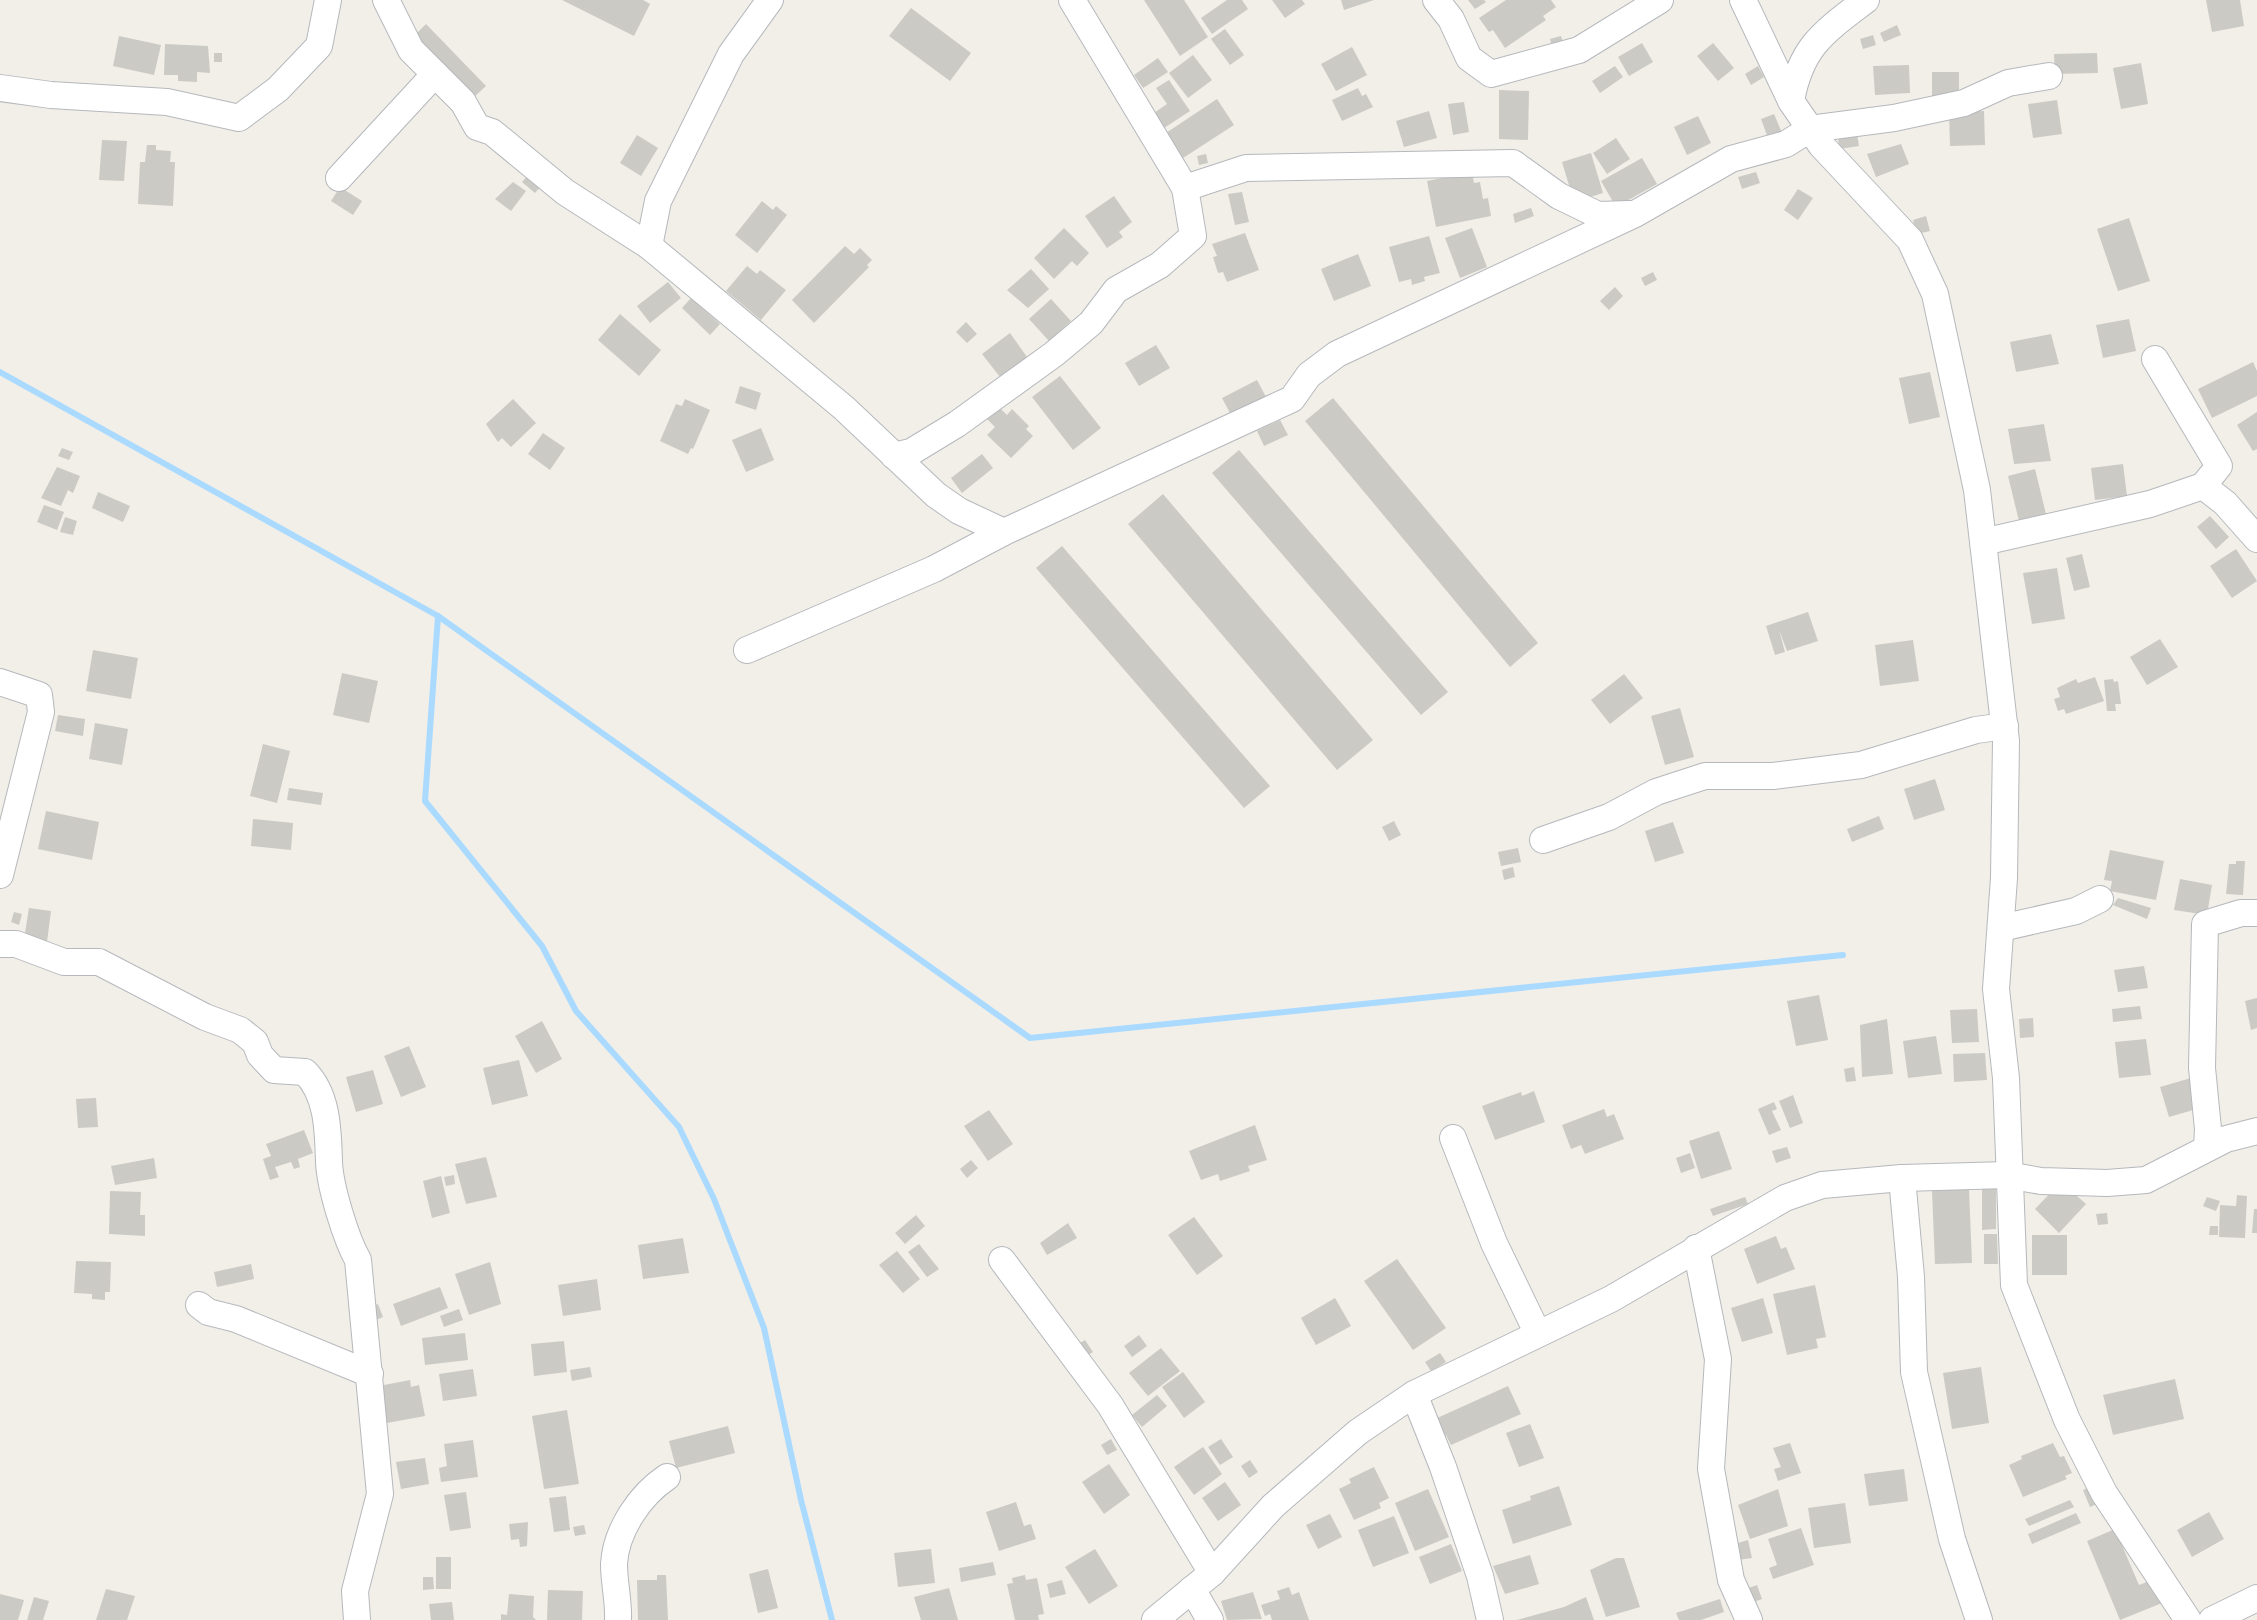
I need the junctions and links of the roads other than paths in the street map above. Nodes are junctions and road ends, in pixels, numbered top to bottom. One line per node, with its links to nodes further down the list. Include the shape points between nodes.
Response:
1 (328, 0): 11 (street, via 319,46 278,89 239,118 167,102)
2 (386, 0): 9 (street, via 411,50)
3 (770, 0): 17 (street, via 731,54 658,201)
4 (1072, 0): 15 (street)
5 (1436, 0): 6 (street, via 1451,19 1469,58 1491,74 1579,50)
6 (1660, 0)
7 (1743, 0): 12 (street)
8 (1866, 0): 12 (street, via 1818,37 1796,72)
9 (435, 74): 14 (street); 17 (street, via 463,102 477,127 492,132 565,192)
10 (2049, 76): 13 (street, via 2008,83 1964,103)
11 (0, 88)
12 (1791, 101): 13 (street)
13 (1810, 129): 16 (street, via 1786,144 1731,159); 23 (street, via 1910,240 1935,294 1977,490)
14 (339, 178)
15 (1185, 188): 16 (street, via 1246,168 1513,163 1559,196 1598,215); 19 (street, via 1194,236 1160,265 1116,290 1091,323 1054,355 957,424 911,452)
16 (1635, 214): 21 (street, via 1337,354 1309,375 1292,399)
17 (649, 246): 19 (street, via 803,373)
18 (2155, 359): 20 (street, via 2219,466)
19 (894, 456): 21 (street, via 959,511)
20 (2203, 486): 22 (street); 23 (street, via 2150,504)
21 (1004, 532): 24 (street, via 934,569)
22 (2257, 539)
23 (1983, 542): 26 (street)
24 (747, 650)
25 (0, 682): 28 (street, via 39,695 41,712)
26 (2005, 726): 27 (street, via 1976,730 1861,765 1773,776 1705,776); 31 (street)
27 (1543, 840)
28 (0, 875)
29 (2100, 899): 31 (street, via 2076,911)
30 (2257, 913): 35 (street, via 2204,924 2202,1068)
31 (2001, 928): 36 (street, via 1996,989 2006,1078)
32 (0, 944): 42 (street, via 16,944 64,962 99,962 240,1030 255,1042 274,1070 304,1072 316,1083 346,1240 358,1260)
33 (2257, 1131): 35 (street)
34 (1453, 1138): 41 (street, via 1494,1243)
35 (2207, 1147): 36 (street, via 2146,1180 2131,1183 2042,1181)
36 (2007, 1175): 37 (street); 54 (street, via 2014,1285 2067,1420 2104,1493)
37 (1902, 1178): 38 (street, via 1822,1185 1785,1198); 53 (street, via 1912,1277 1914,1372 1952,1539)
38 (1696, 1248): 41 (street, via 1611,1299); 52 (street, via 1718,1359 1711,1469 1731,1580)
39 (1002, 1260): 45 (street, via 1110,1405)
40 (199, 1305): 42 (street)
41 (1537, 1332): 43 (street)
42 (370, 1374): 47 (street, via 380,1494 355,1591)
43 (1414, 1394): 45 (street, via 1358,1432 1273,1506); 51 (street, via 1464,1527)
44 (667, 1477): 48 (street, via 648,1489 624,1528 614,1565)
45 (1202, 1581): 49 (street); 50 (street)
46 (2257, 1598): 55 (street)
47 (357, 1620)
48 (618, 1620)
49 (1155, 1620)
50 (1210, 1620)
51 (1490, 1620)
52 (1749, 1620)
53 (1979, 1620)
54 (2189, 1620)
55 (2212, 1620)

